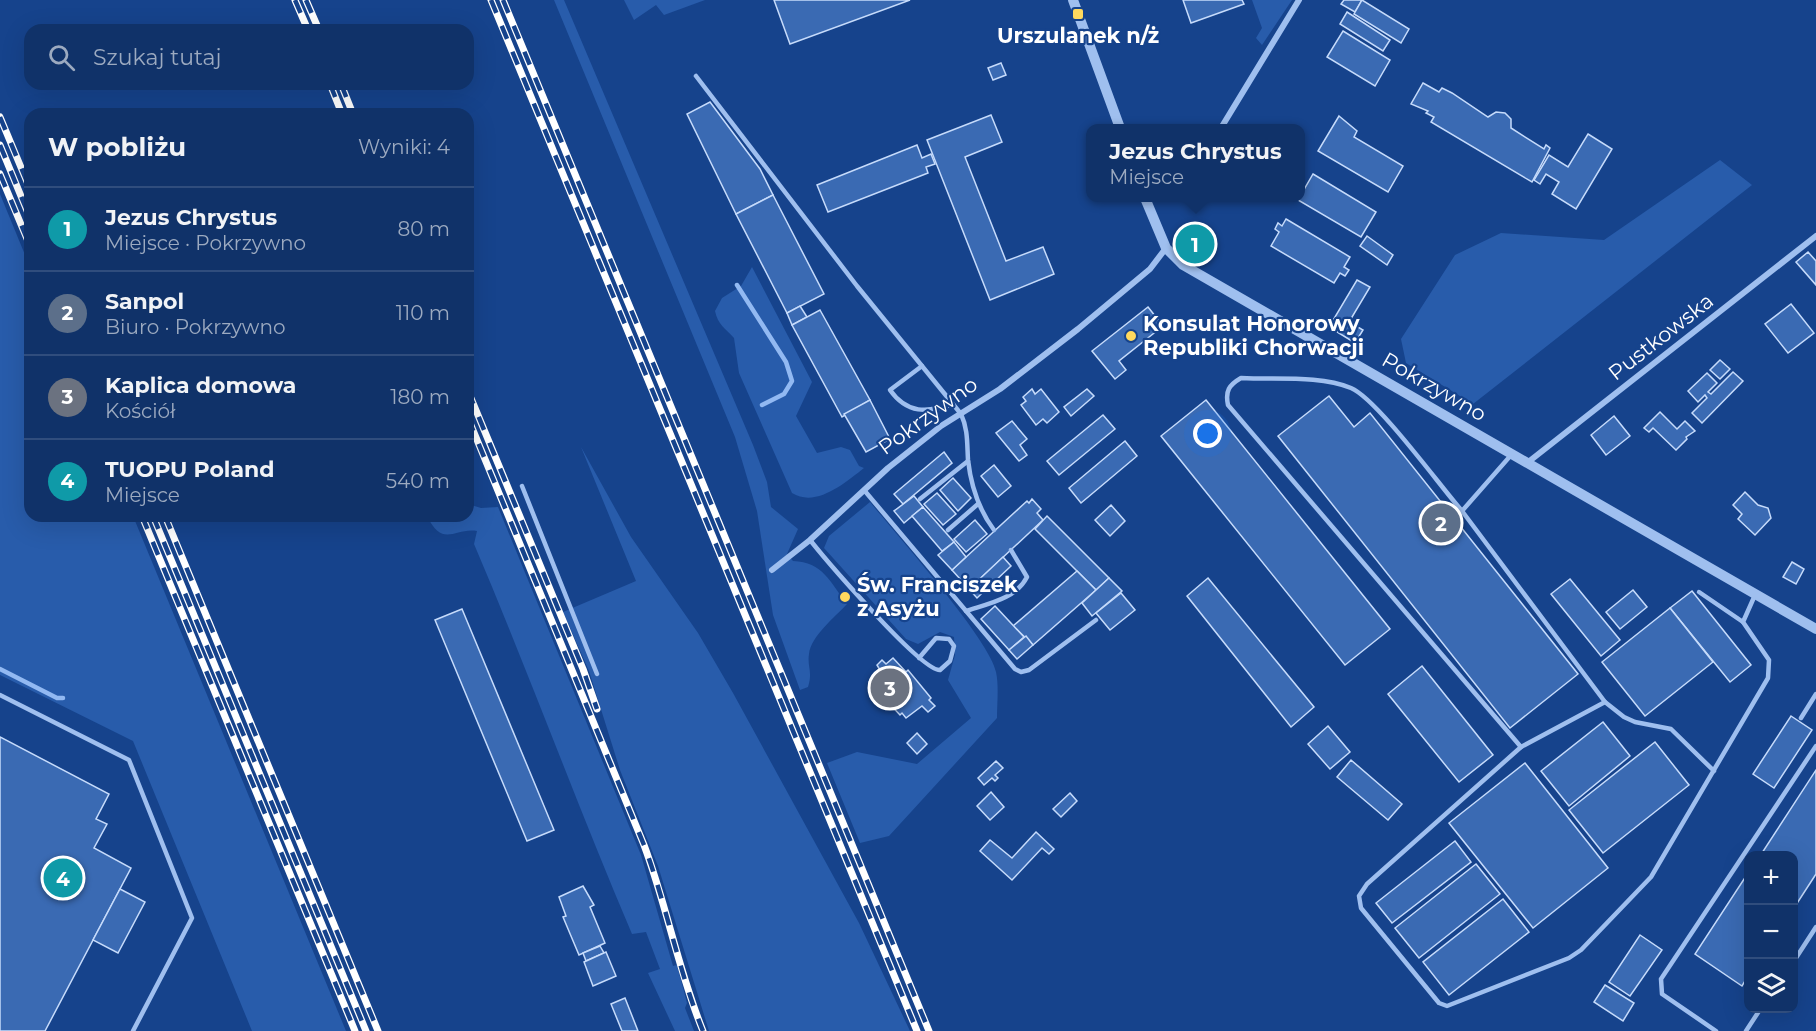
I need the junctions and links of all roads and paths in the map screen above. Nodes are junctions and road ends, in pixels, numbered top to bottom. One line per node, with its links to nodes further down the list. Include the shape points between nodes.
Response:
1 (1073, 0): 4 (street)
2 (1299, 0): 5 (street)
3 (696, 76): 9 (lane)
4 (1118, 124)
5 (1224, 124)
6 (1147, 202): 8 (street)
7 (1816, 236): 14 (street, Pustkowska)
8 (1166, 248): 11 (street, Pokrzywno, via 1150,268 1078,329); 12 (street, Pokrzywno, via 1183,265)
9 (922, 366): 10 (lane); 10 (lane, via 890,390 900,404 917,410)
10 (953, 404): 11 (lane)
11 (961, 414): 13 (lane, via 968,433); 16 (street, Pokrzywno)
12 (1512, 454): 14 (street, Pokrzywno); 19 (lane)
13 (968, 461): 17 (lane); 18 (lane)
14 (1527, 463): 26 (street, Pokrzywno)
15 (522, 486): 32 (lane)
16 (864, 490): 22 (street, Pokrzywno); 27 (lane)
17 (920, 499)
18 (978, 504): 20 (lane); 21 (lane)
19 (1462, 511): 35 (lane); 38 (lane, via 1381,414 1351,388 1325,382 1241,378 1231,384 1226,394 1228,405)
20 (948, 530)
21 (994, 530)
22 (810, 540): 24 (street, Pokrzywno); 31 (lane)
23 (1011, 550): 27 (lane, via 1027,577 1024,584 1006,598)
24 (772, 570)
25 (1699, 592): 29 (lane)
26 (1755, 594): 29 (lane); 30 (street, Pokrzywno)
27 (966, 611): 28 (lane, via 1021,672)
28 (1096, 620)
29 (1743, 622): 39 (lane, via 1769,660 1770,669)
30 (1816, 629)
31 (919, 658): 31 (lane, via 933,670 940,670 950,661 954,646 949,639 936,638)
32 (597, 674)
33 (1816, 694): 36 (lane)
34 (0, 695): 43 (lane, via 129,760 192,918)
35 (1605, 702): 38 (lane); 39 (lane, via 1624,717 1671,729)
36 (1801, 718)
37 (1816, 746): 44 (lane, via 1661,979 1662,993)
38 (1521, 747): 39 (lane, via 1367,884 1359,896 1361,908 1439,1003 1447,1006 1581,950 1651,877)
39 (1714, 771)
40 (1816, 927): 41 (lane)
41 (1795, 959)
42 (1758, 1013): 45 (lane)
43 (133, 1031)
44 (1716, 1031)
45 (1746, 1031)

